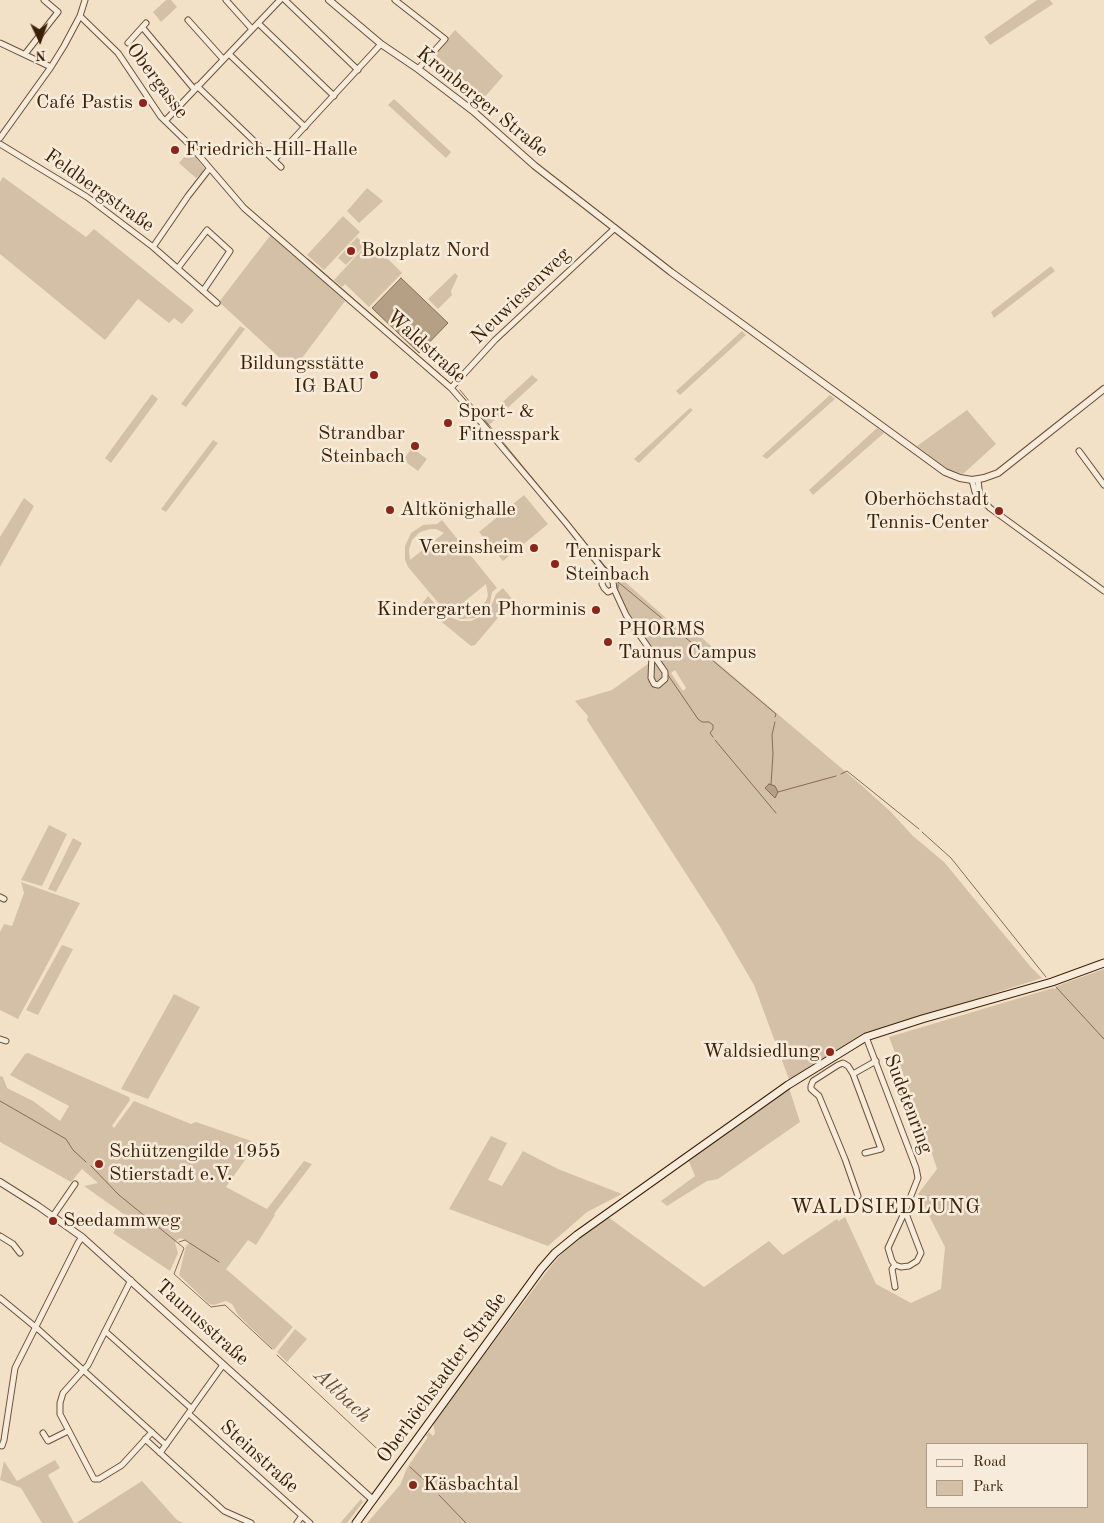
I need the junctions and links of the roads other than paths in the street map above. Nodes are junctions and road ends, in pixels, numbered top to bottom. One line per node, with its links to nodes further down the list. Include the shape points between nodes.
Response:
1 (44, 0): 15 (street, via 58,12)
2 (85, 0): 8 (street)
3 (226, 0): 11 (street)
4 (280, 0): 10 (street)
5 (285, 0): 20 (street)
6 (329, 0): 14 (street, Kronberger Straße)
7 (395, 0): 19 (street, via 445,39)
8 (80, 16): 18 (street); 23 (street, Obergasse, via 118,53)
9 (188, 20): 17 (street)
10 (258, 23): 11 (street); 22 (street)
11 (252, 29): 16 (street)
12 (0, 43): 15 (street)
13 (128, 43): 21 (street, via 145,26)
14 (381, 44): 19 (street, Kronberger Straße); 20 (street)
15 (25, 54): 18 (street)
16 (228, 54): 17 (street); 24 (street)
17 (223, 59): 21 (street)
18 (51, 67): 25 (street)
19 (418, 69): 30 (street, Kronberger Straße)
20 (358, 70): 22 (street)
21 (195, 88): 23 (street); 27 (street)
22 (334, 96): 24 (street)
23 (165, 121): 29 (street, Obergasse, via 190,145)
24 (305, 127): 27 (street)
25 (0, 138)
26 (0, 144): 32 (street, Feldbergstraße, via 83,195)
27 (274, 160): 28 (street)
28 (281, 166)
29 (208, 169): 31 (street, Obergasse, via 244,208); 32 (street)
30 (615, 228): 36 (street, Neuwiesenweg, via 495,340); 39 (street, Kronberger Straße, via 723,312 936,466 954,476)
31 (271, 230): 36 (street, Waldstraße)
32 (153, 247): 33 (street, Feldbergstraße)
33 (178, 268): 34 (street, Feldbergstraße); 34 (street, via 207,230 230,251)
34 (203, 291): 35 (street, Feldbergstraße)
35 (217, 303)
36 (451, 388): 41 (street, Waldstraße)
37 (1104, 389): 39 (street, via 1004,469)
38 (1079, 451): 40 (street)
39 (975, 480): 43 (street, via 980,498 990,508)
40 (1104, 485)
41 (604, 570): 42 (street, Waldstraße); 42 (street, Waldstraße, via 604,588 608,592)
42 (614, 589): 44 (street, Waldstraße, via 626,615)
43 (1104, 590)
44 (652, 654): 44 (street, Waldstraße, via 650,678 658,685 663,682 665,672)
45 (1104, 963): 46 (main road, Oberhöchstadter Straße, via 1052,982)
46 (866, 1037): 49 (street, Sudetenring); 76 (main road, Oberhöchstadter Straße, via 788,1085 555,1252)
47 (0, 1039): 48 (street)
48 (6, 1041)
49 (876, 1061): 50 (street); 55 (street, Sudetenring, via 918,1178)
50 (853, 1074): 51 (street, via 880,1149); 54 (street, via 843,1063 813,1081 811,1089 818,1096)
51 (865, 1153)
52 (0, 1182): 56 (street, Taunusstraße)
53 (75, 1184): 56 (street)
54 (858, 1196)
55 (905, 1211): 60 (street, Sudetenring, via 888,1248); 60 (street, via 921,1253 909,1266)
56 (53, 1216): 58 (street, Taunusstraße)
57 (0, 1236): 59 (street)
58 (82, 1237): 61 (street, Taunusstraße); 64 (street)
59 (20, 1253)
60 (895, 1265): 62 (street, Sudetenring, via 892,1269)
61 (130, 1280): 65 (street); 66 (street, Taunusstraße)
62 (896, 1287)
63 (0, 1298): 64 (street)
64 (36, 1327): 67 (street); 74 (street, via 13,1372)
65 (105, 1331): 67 (street); 68 (street, Steinstraße)
66 (223, 1364): 68 (street); 76 (street, Taunusstraße)
67 (84, 1371): 69 (street, via 63,1393 60,1403 60,1414); 70 (street)
68 (190, 1411): 73 (street); 77 (street, Steinstraße)
69 (68, 1431): 71 (street, via 48,1442); 72 (street, via 94,1479 122,1465)
70 (152, 1432): 72 (street); 73 (street)
71 (43, 1433)
72 (146, 1439): 75 (street)
73 (166, 1445): 75 (street)
74 (2, 1446)
75 (160, 1453): 78 (street, via 225,1512)
76 (373, 1500): 81 (main road, Oberhöchstadter Straße)
77 (302, 1516): 79 (street); 80 (street, Steinstraße)
78 (251, 1523)
79 (297, 1523)
80 (310, 1523)
81 (356, 1523)

